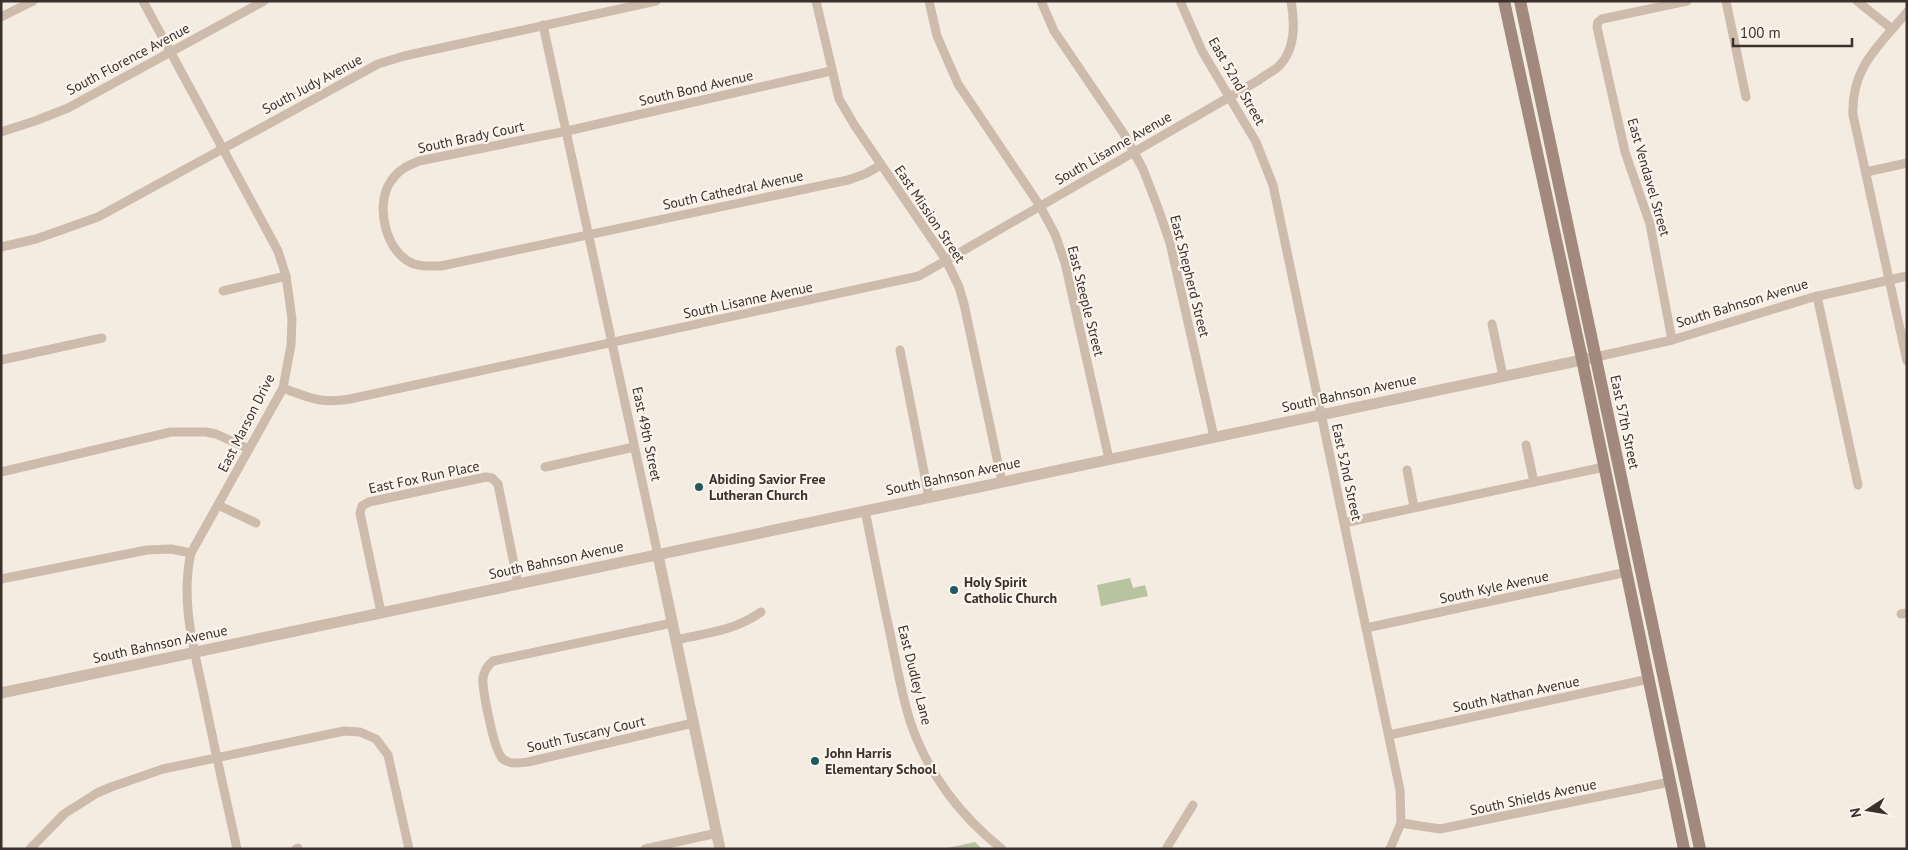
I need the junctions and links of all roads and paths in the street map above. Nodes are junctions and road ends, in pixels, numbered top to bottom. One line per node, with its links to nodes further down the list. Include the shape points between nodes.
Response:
1 (33, 1): 16 (street)
2 (143, 1): 19 (street, East Marson Drive)
3 (264, 1): 19 (street, South Florence Avenue)
4 (656, 1): 17 (street, South Judy Avenue)
5 (816, 1): 20 (street, East Mission Street)
6 (929, 1): 30 (street, East Steeple Street, via 937,36 958,84)
7 (1041, 1): 26 (street, East Shepherd Street, via 1054,31)
8 (1180, 1): 21 (street, East 52nd Street, via 1202,51)
9 (1291, 1): 21 (street, South Lisanne Avenue, via 1294,36 1280,66)
10 (1504, 1): 45 (main road)
11 (1520, 1): 44 (main road, East 57th Street)
12 (1687, 1): 41 (street, East Vendavel Street, via 1602,19 1598,22 1597,32 1625,152 1650,224)
13 (1726, 1): 22 (street)
14 (1857, 1): 18 (street)
15 (1907, 12): 18 (street)
16 (1, 17)
17 (543, 25): 23 (street, East 49th Street); 25 (street, South Judy Avenue, via 378,64)
18 (1892, 29): 29 (street, via 1869,57 1854,91 1853,115)
19 (170, 52): 24 (street, South Florence Avenue, via 68,108); 25 (street, East Marson Drive)
20 (831, 71): 23 (street, South Bond Avenue); 28 (street, East Mission Street, via 839,99)
21 (1230, 97): 26 (street, South Lisanne Avenue); 50 (street, East 52nd Street, via 1256,142 1273,185)
22 (1746, 97)
23 (566, 131): 31 (street, East 49th Street); 31 (street, South Brady Court, via 406,166 385,192 386,224 392,245 398,252 413,264 425,267)
24 (1, 132)
25 (222, 148): 32 (street, South Judy Avenue, via 98,217); 34 (street, East Marson Drive, via 278,251)
26 (1133, 152): 30 (street, South Lisanne Avenue); 51 (street, East Shepherd Street, via 1143,169 1170,243)
27 (1907, 163): 29 (street)
28 (881, 165): 31 (street, South Cathedral Avenue, via 848,180); 33 (street, East Mission Street)
29 (1866, 172): 36 (street)
30 (1040, 206): 33 (street, South Lisanne Avenue); 55 (street, East Steeple Street, via 1065,263)
31 (588, 234): 42 (street, East 49th Street)
32 (1, 247)
33 (946, 260): 42 (street, South Lisanne Avenue, via 907,280); 60 (street, East Mission Street, via 964,304)
34 (286, 276): 37 (street); 49 (street, East Marson Drive, via 292,344)
35 (1907, 276): 36 (street, South Bahnson Avenue)
36 (1889, 280): 38 (street, South Bahnson Avenue); 47 (street)
37 (223, 291)
38 (1817, 296): 41 (street, South Bahnson Avenue); 62 (street)
39 (1492, 324): 48 (street)
40 (102, 338): 46 (street)
41 (1672, 340): 44 (street, South Bahnson Avenue)
42 (613, 343): 49 (street, South Lisanne Avenue, via 331,402); 53 (street, East 49th Street)
43 (900, 350): 63 (street)
44 (1596, 356): 45 (street, South Bahnson Avenue); 98 (main road, East 57th Street)
45 (1582, 359): 48 (street, South Bahnson Avenue); 57 (main road)
46 (1, 360)
47 (1907, 361)
48 (1503, 376): 50 (street, South Bahnson Avenue)
49 (283, 388): 54 (street, East Marson Drive)
50 (1320, 414): 51 (street, South Bahnson Avenue); 68 (street, East 52nd Street)
51 (1214, 437): 55 (street, South Bahnson Avenue)
52 (1526, 445): 61 (street)
53 (634, 447): 56 (street); 70 (street, East 49th Street)
54 (249, 449): 59 (street, via 216,434 170,432); 64 (street, East Marson Drive)
55 (1109, 459): 60 (street, South Bahnson Avenue)
56 (545, 467)
57 (1604, 467): 61 (street); 71 (main road)
58 (1407, 470): 65 (street)
59 (1, 472)
60 (1002, 482): 63 (street, South Bahnson Avenue)
61 (1534, 482): 65 (street)
62 (1858, 485)
63 (930, 497): 66 (street, South Bahnson Avenue)
64 (218, 505): 67 (street); 69 (street, East Marson Drive)
65 (1414, 508): 68 (street)
66 (865, 510): 70 (street, South Bahnson Avenue); 94 (street, East Dudley Lane, via 902,690 922,751 964,815)
67 (256, 523)
68 (1344, 523): 77 (street, East 52nd Street)
69 (191, 553): 72 (street, via 171,549 147,550); 79 (street, East Marson Drive, via 186,586)
70 (658, 555): 73 (street, South Bahnson Avenue); 76 (street, East 49th Street)
71 (1627, 572): 77 (street, South Kyle Avenue); 80 (main road)
72 (1, 580)
73 (518, 584): 74 (street, South Bahnson Avenue); 74 (street, East Fox Run Place, via 498,484 486,477 362,506 360,513)
74 (381, 612): 79 (street, South Bahnson Avenue)
75 (761, 612): 78 (street, via 730,629)
76 (672, 623): 78 (street, East 49th Street); 82 (street, South Tuscany Court, via 493,661 486,667 483,684 488,713 500,757 512,764)
77 (1366, 628): 83 (street, East 52nd Street)
78 (676, 640): 82 (street, East 49th Street)
79 (195, 652): 81 (street, South Bahnson Avenue); 84 (street, East Marson Drive)
80 (1649, 679): 83 (street, South Nathan Avenue); 85 (main road)
81 (1, 693)
82 (693, 723): 88 (street, East 49th Street)
83 (1389, 735): 87 (street, East 52nd Street, via 1400,790)
84 (217, 758): 89 (street, via 163,769 97,793 57,819); 90 (street, East Marson Drive); 91 (street, via 344,731 360,732 376,739 388,755)
85 (1670, 782): 87 (street, South Shields Avenue, via 1440,829); 97 (main road)
86 (1193, 805): 95 (street)
87 (1401, 823): 96 (street, East 52nd Street)
88 (717, 833): 92 (street); 93 (street, East 49th Street)
89 (30, 849)
90 (237, 849)
91 (409, 849)
92 (645, 849)
93 (720, 849)
94 (1002, 849)
95 (1166, 849)
96 (1390, 849)
97 (1684, 849)
98 (1700, 849)

